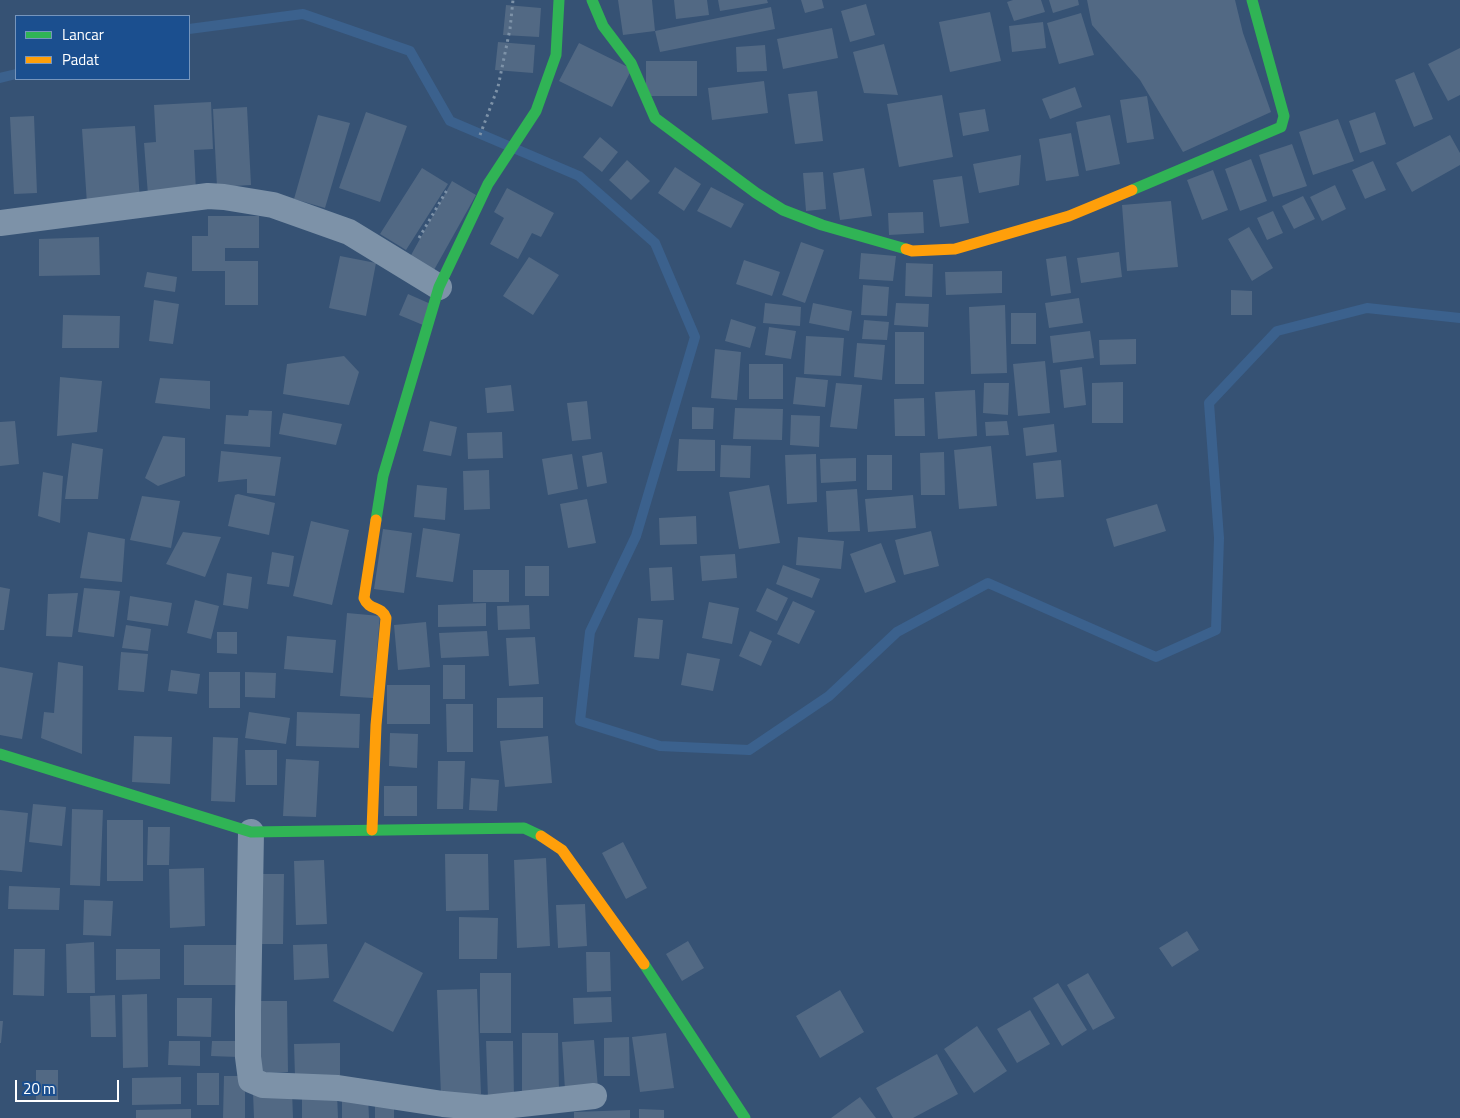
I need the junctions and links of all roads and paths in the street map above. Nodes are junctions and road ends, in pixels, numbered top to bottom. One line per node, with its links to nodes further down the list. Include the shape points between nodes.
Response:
1 (513, 0): 5 (path, via 498,87)
2 (559, 0): 9 (street, via 556,55 536,110 488,184)
3 (592, 0): 4 (street, via 603,26 631,63 655,118 782,210 822,225 912,250 955,249 1069,216 1281,126 1284,116)
4 (1252, 0)
5 (476, 142)
6 (451, 184): 8 (path)
7 (0, 223): 9 (street, via 208,196 224,197 273,205 349,232)
8 (417, 242)
9 (440, 287): 11 (street, via 383,476 364,598 369,606 382,609 386,618 376,725)
10 (0, 754): 12 (street)
11 (372, 830): 12 (street); 14 (street, via 524,828 562,850 648,970)
12 (251, 832): 13 (street, via 248,1011 251,1080 262,1085 338,1088 486,1108)
13 (594, 1096)
14 (745, 1118)

